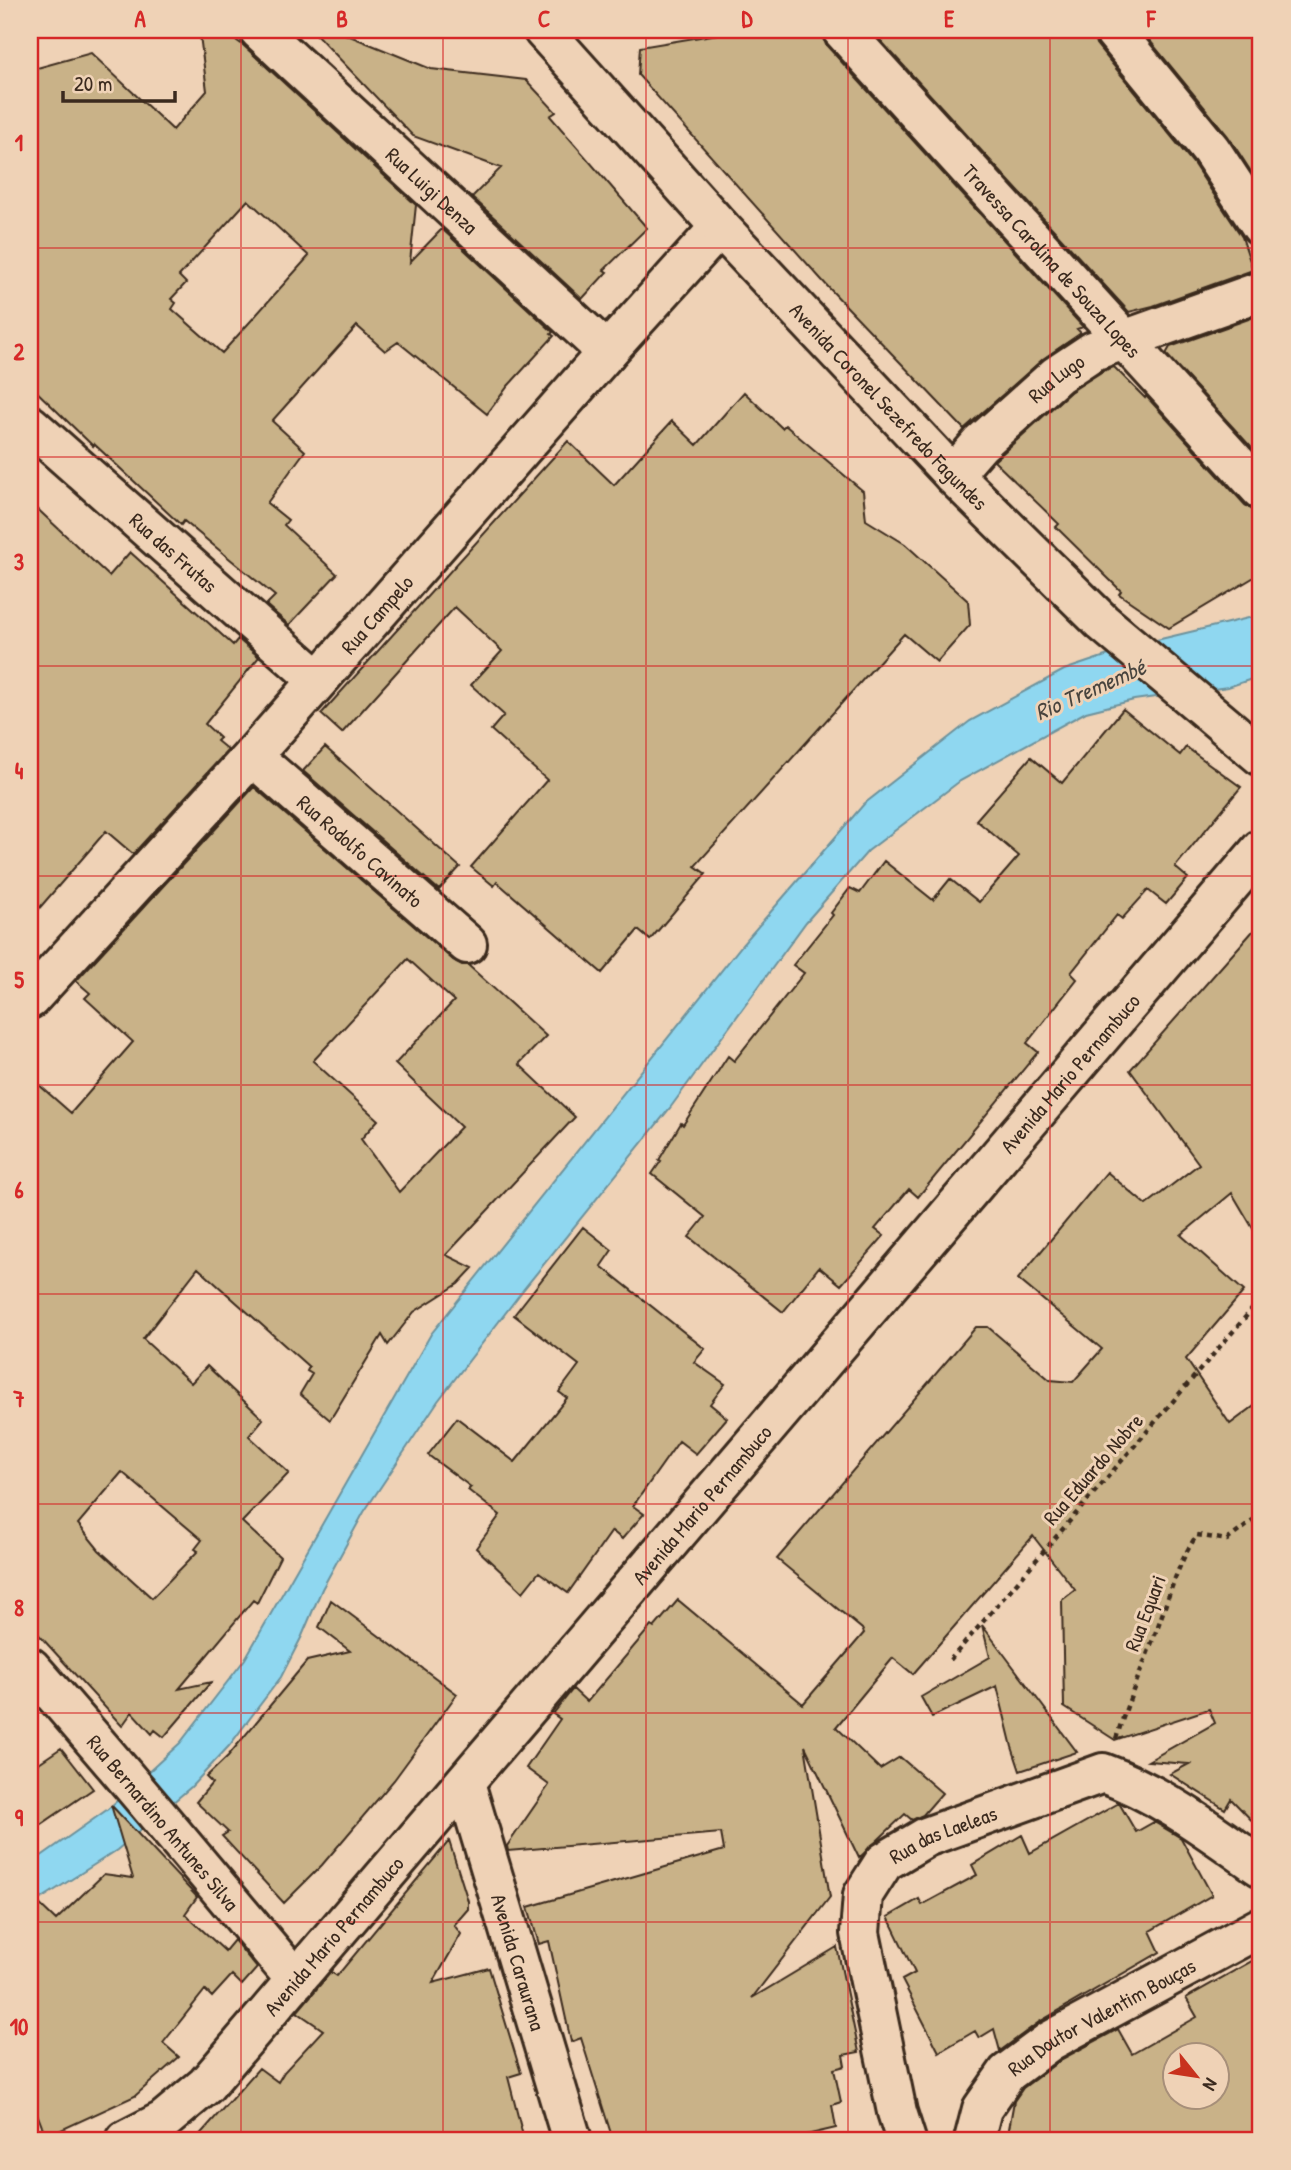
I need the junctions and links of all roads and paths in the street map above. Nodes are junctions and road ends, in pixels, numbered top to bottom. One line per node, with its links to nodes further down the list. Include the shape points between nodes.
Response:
1 (259, 30): 9 (street, Rua Luigi Denza)
2 (543, 30): 6 (street, Avenida Coronel Sezefredo Fagundes)
3 (842, 30): 8 (street, Travessa Carolina de Souza Lopes)
4 (1113, 30): 5 (street, via 1211,150)
5 (1261, 226)
6 (720, 227): 9 (street, Rua Campelo); 11 (street, Avenida Coronel Sezefredo Fagundes)
7 (1261, 291): 8 (street, Rua Lugo)
8 (1122, 339): 11 (street, Rua Lugo, via 1093,351 1057,375 980,444); 12 (street, Travessa Carolina de Souza Lopes)
9 (607, 352): 13 (street, Rua Campelo)
10 (30, 425): 13 (street, Rua das Frutas)
11 (953, 475): 15 (street, Avenida Coronel Sezefredo Fagundes, via 1102,622)
12 (1261, 490)
13 (318, 680): 14 (street, Rua Campelo)
14 (253, 756): 17 (street, Rua Rodolfo Cavinato); 18 (street, Rua Campelo)
15 (1261, 756)
16 (1261, 849): 24 (street, Avenida Mario Pernambuco)
17 (467, 944)
18 (30, 999)
19 (1261, 1298): 21 (path, Rua Eduardo Nobre)
20 (1261, 1515): 23 (path, Rua Equari, via 1227,1540 1197,1535 1184,1554)
21 (950, 1660)
22 (30, 1667): 27 (street, Rua Bernardino Antunes Silva)
23 (1103, 1773): 25 (street, via 1170,1805); 30 (street, Rua das Laeleas, via 926,1837 884,1862 863,1895 860,1933)
24 (466, 1783): 27 (street, Avenida Mario Pernambuco); 29 (street, Avenida Caraurana)
25 (1261, 1867)
26 (1261, 1927): 31 (street, Rua Doutor Valentim Bouças, via 1049,2041 1007,2073 982,2109)
27 (296, 1980): 28 (street, Avenida Mario Pernambuco, via 206,2085 163,2121)
28 (127, 2140)
29 (572, 2140)
30 (906, 2140)
31 (974, 2140)

